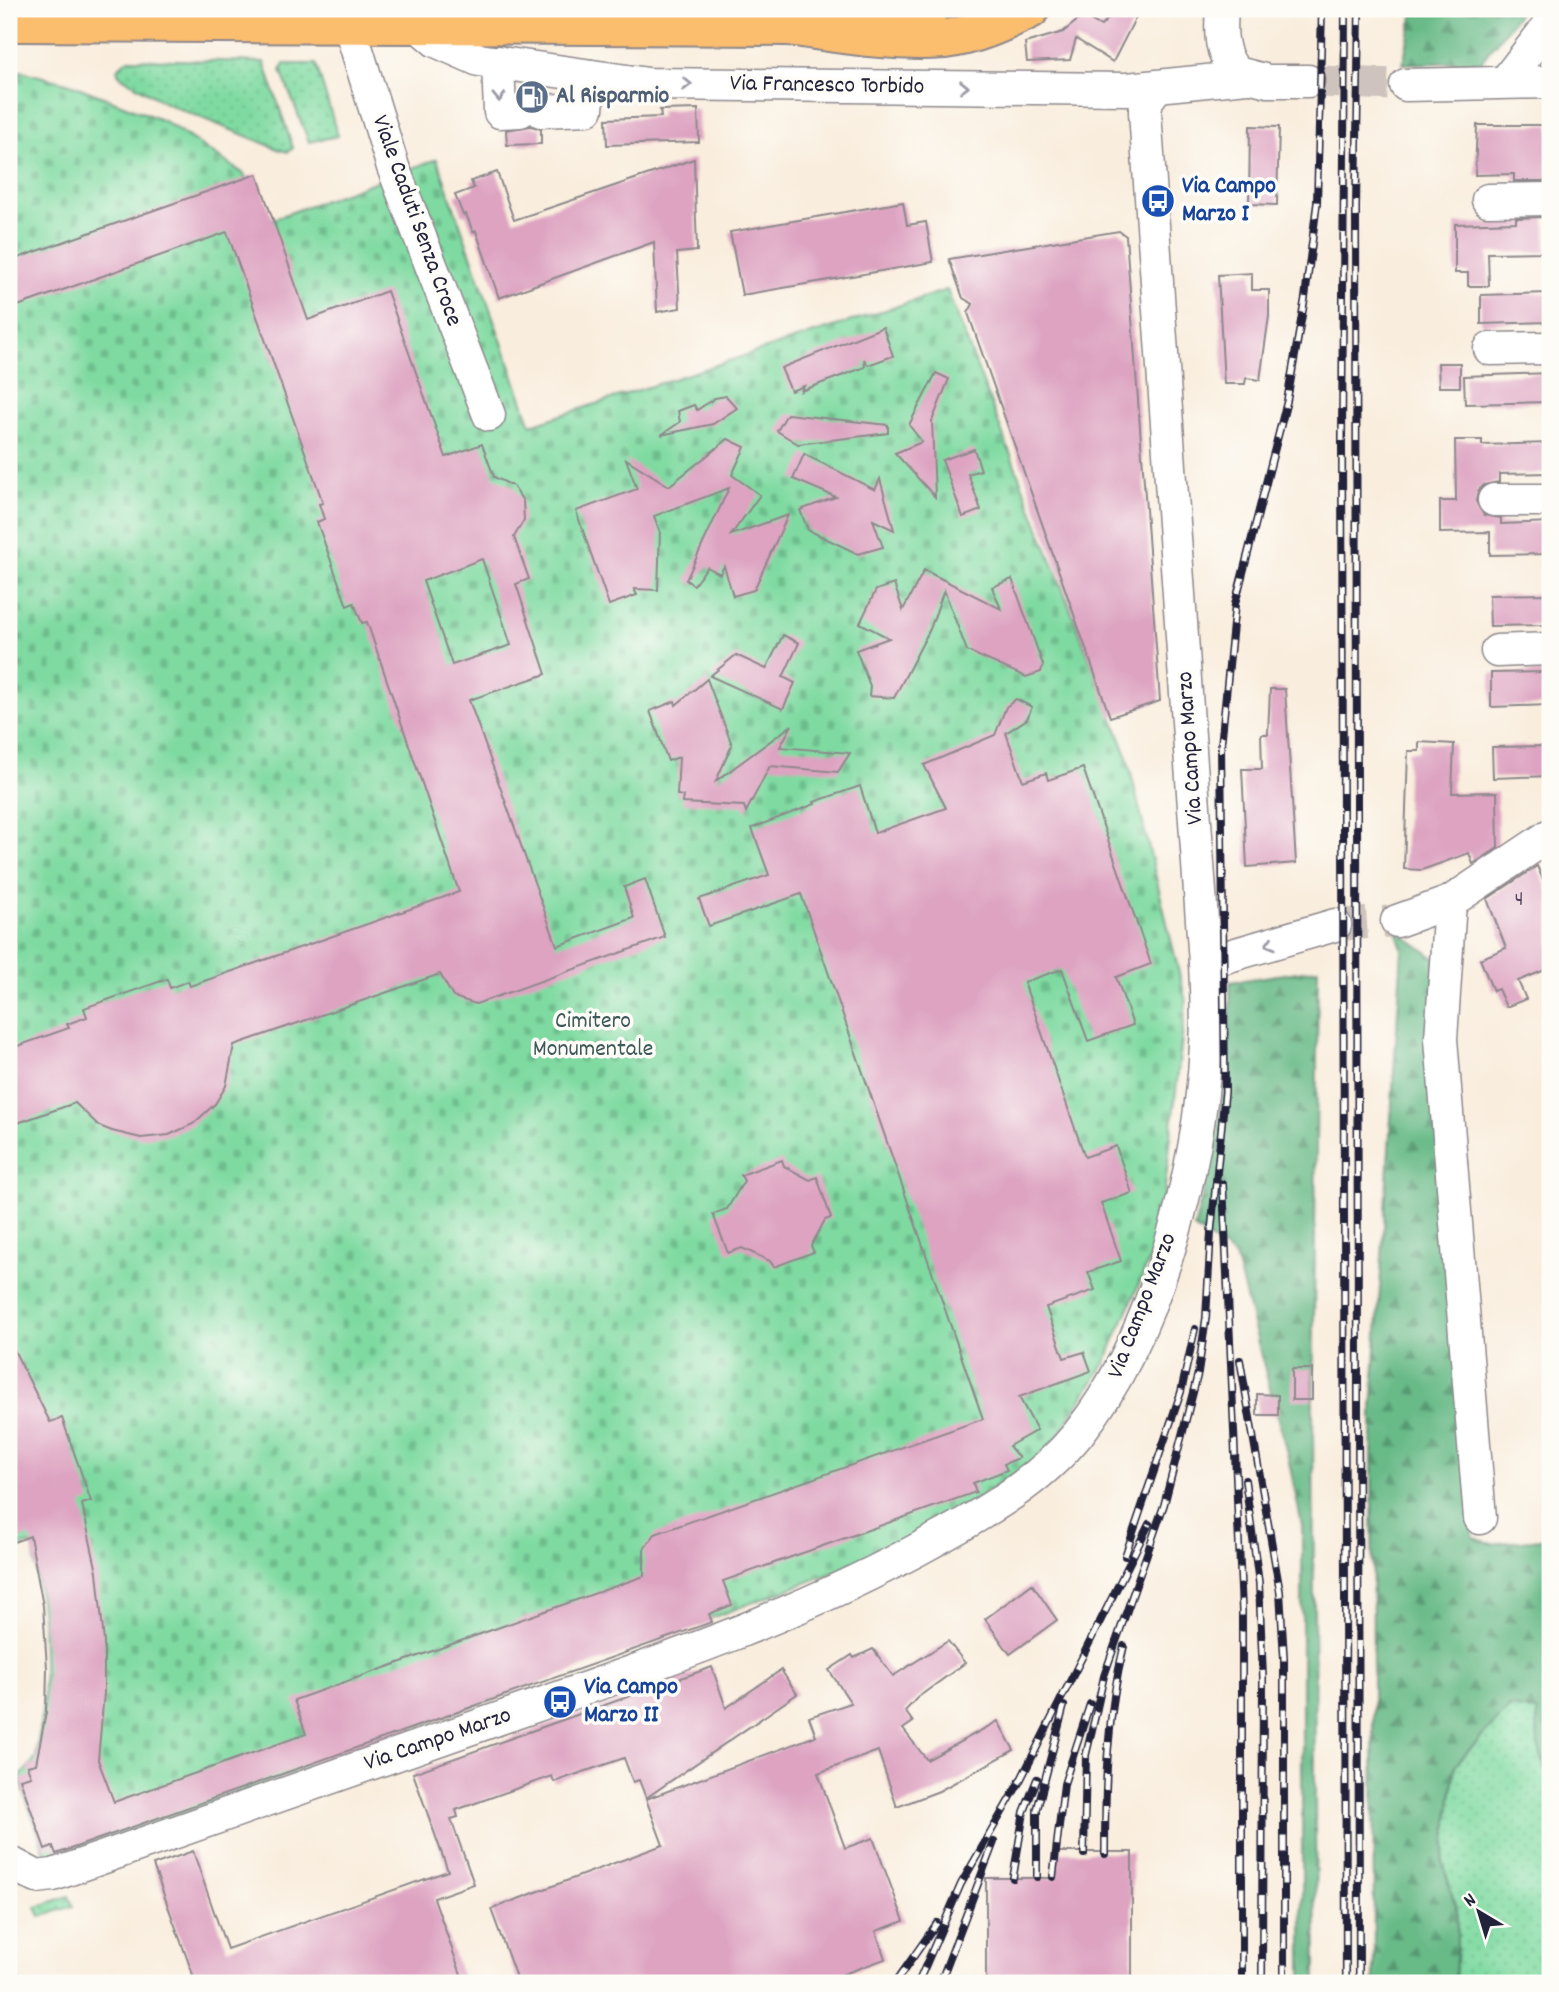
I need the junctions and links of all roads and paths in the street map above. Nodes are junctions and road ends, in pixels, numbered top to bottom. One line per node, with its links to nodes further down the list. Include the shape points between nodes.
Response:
1 (929, 9): 8 (main road, Via Francesco Torbido, via 871,12)
2 (1030, 9): 8 (main road, Via Francesco Torbido, via 998,25 944,39)
3 (1222, 9): 11 (street, via 1225,56 1237,73)
4 (9, 22): 5 (main road, Via Francesco Torbido)
5 (349, 24): 7 (main road, Via Francesco Torbido); 21 (street, Viale Caduti Senza Croce, via 393,167)
6 (1550, 24): 13 (street)
7 (417, 26): 8 (main road, Via Francesco Torbido); 9 (street, Via Francesco Torbido, via 436,41 479,60)
8 (788, 26)
9 (498, 62): 10 (street, Via Francesco Torbido); 10 (street, one-way to 10, via 500,112 587,109)
10 (590, 76): 16 (street, Via Francesco Torbido, one-way to 16, via 648,84)
11 (1247, 77): 12 (street, Via Francesco Torbido); 16 (street, Via Francesco Torbido)
12 (1308, 81)
13 (1505, 82): 14 (street); 15 (street)
14 (1550, 82)
15 (1406, 85)
16 (1157, 87): 30 (street, Via Campo Marzo, via 1145,112)
17 (1550, 199): 18 (street)
18 (1488, 200)
19 (1550, 348): 20 (street)
20 (1490, 349)
21 (489, 415)
22 (1493, 500): 23 (street)
23 (1550, 500)
24 (1550, 649): 25 (street)
25 (1497, 651)
26 (1550, 835): 27 (street)
27 (1450, 902): 28 (street); 31 (street, via 1441,1039)
28 (1397, 921)
29 (1335, 925): 30 (street, one-way to 30)
30 (1205, 963): 32 (street, Via Campo Marzo, via 1201,1102 1190,1165 1163,1266 1110,1392 1075,1438 1032,1480 882,1570 736,1636 53,1875 37,1877)
31 (1480, 1518)
32 (9, 1862)

